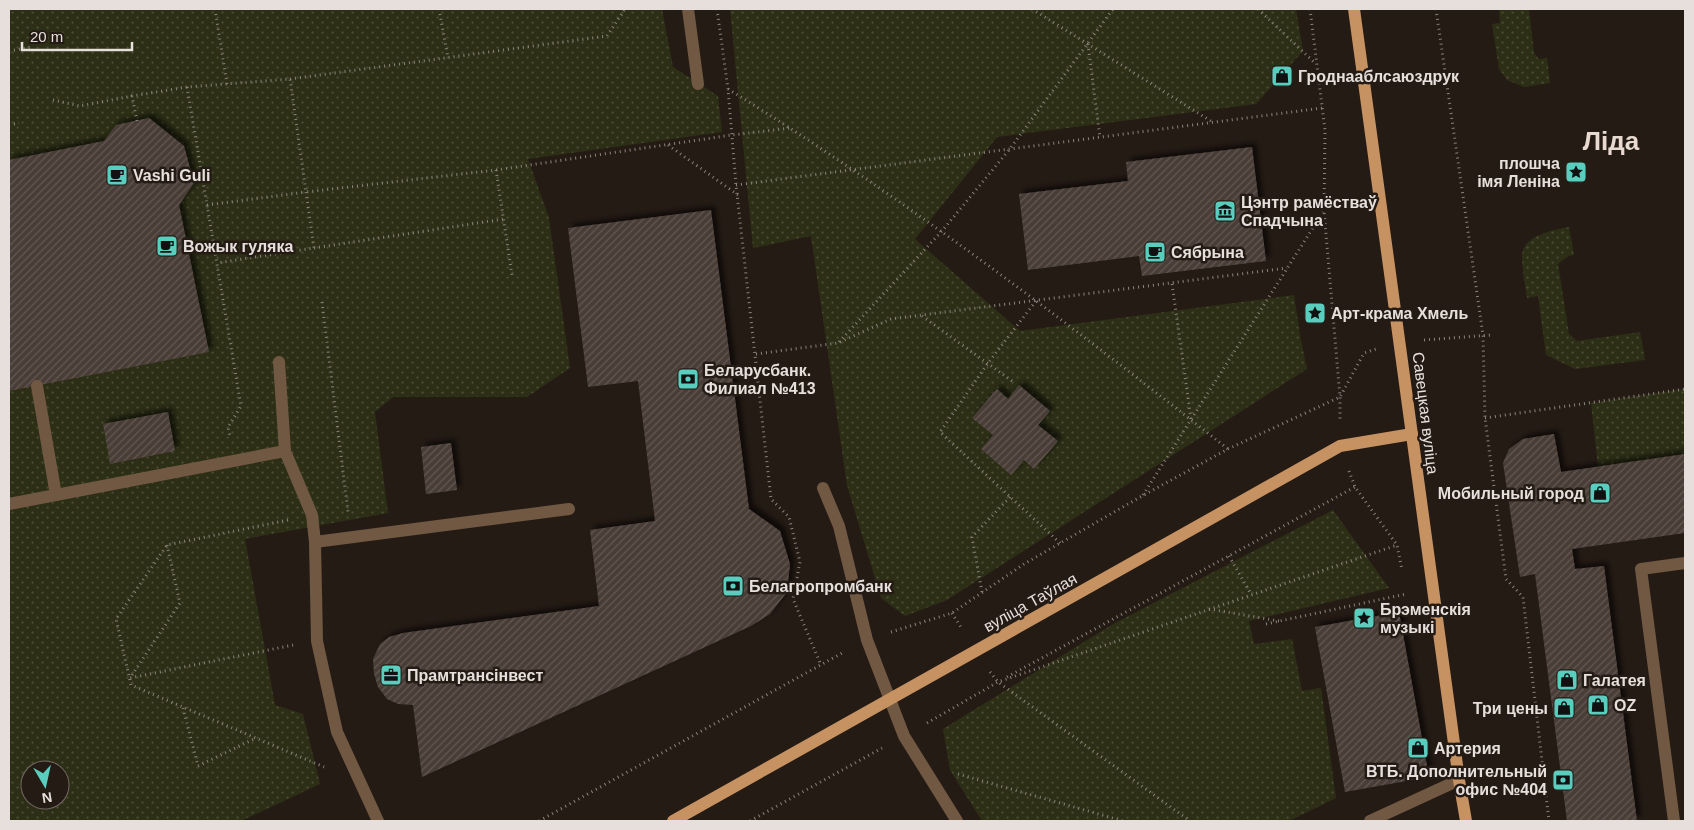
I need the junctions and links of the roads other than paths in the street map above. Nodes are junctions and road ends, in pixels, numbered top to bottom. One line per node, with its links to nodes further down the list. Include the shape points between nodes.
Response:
1 (688, 9): 3 (street)
2 (1354, 9): 6 (main road, Савецкая вуліца)
3 (698, 84)
4 (279, 362): 7 (street)
5 (37, 386): 9 (street)
6 (1412, 434): 14 (main road, вуліца Таўлая, via 1340,446); 15 (main road, Савецкая вуліца)
7 (285, 451): 9 (street); 12 (street, via 312,515)
8 (823, 488): 14 (street, via 839,526 867,640)
9 (56, 495): 10 (street)
10 (9, 504)
11 (568, 509): 12 (street)
12 (315, 542): 16 (street, via 316,641 337,732)
13 (1685, 563): 21 (street, via 1641,569)
14 (890, 699): 17 (main road, вуліца Таўлая); 18 (street, via 904,736)
15 (1458, 780): 19 (street); 20 (main road, Савецкая вуліца)
16 (378, 821)
17 (673, 821)
18 (957, 821)
19 (1370, 821)
20 (1466, 821)
21 (1674, 821)

